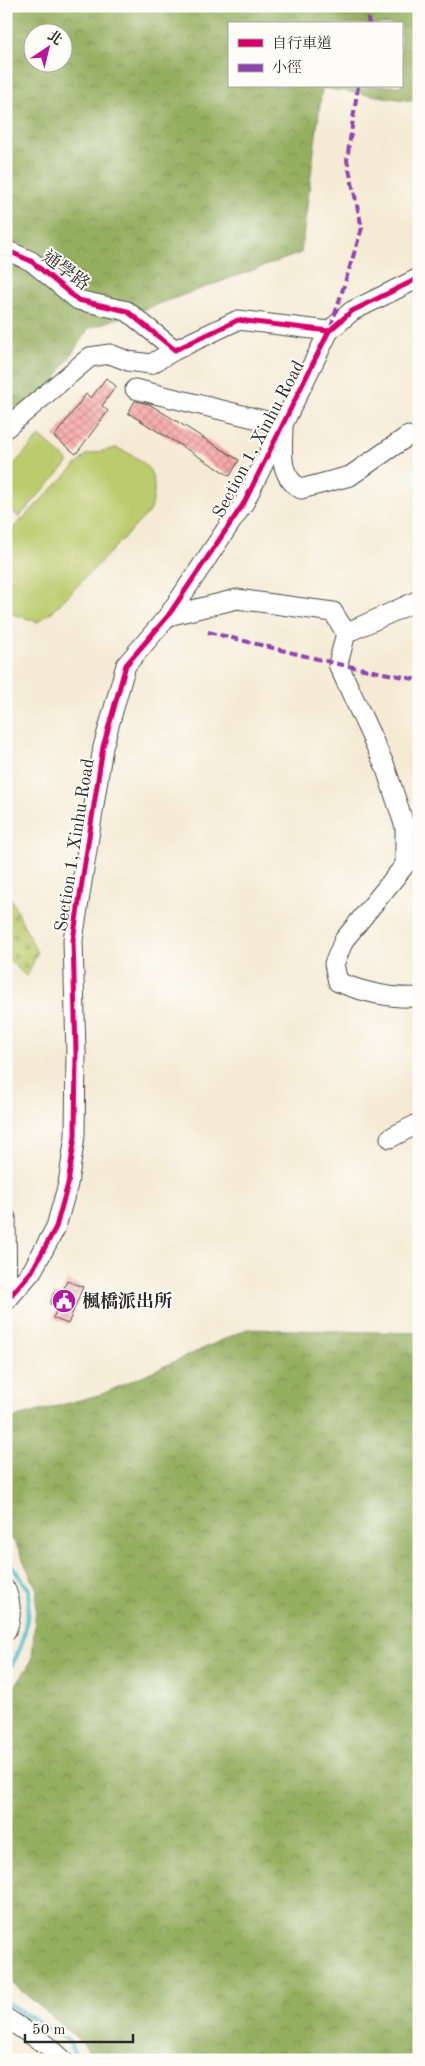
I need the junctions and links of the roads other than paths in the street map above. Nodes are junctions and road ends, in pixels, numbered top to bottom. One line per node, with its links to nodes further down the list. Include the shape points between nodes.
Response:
1 (6, 250): 4 (street, 通學路, via 31,261 78,300 126,311)
2 (419, 278): 3 (street, Section 1, Xinhu Road, via 352,311)
3 (329, 332): 4 (street, via 238,320); 6 (street, Section 1, Xinhu Road)
4 (175, 350): 7 (street, via 151,364 128,362 110,354 90,358)
5 (136, 389): 6 (street)
6 (283, 425): 8 (street, via 282,463 290,482 301,489 350,476); 10 (street, Section 1, Xinhu Road, via 244,503)
7 (6, 428)
8 (408, 436)
9 (419, 600): 11 (street)
10 (168, 616): 11 (street, via 237,599 333,612); 17 (street, Section 1, Xinhu Road, via 126,665 103,746 73,940 75,1136 68,1184 56,1227 32,1270)
11 (346, 632): 12 (street, via 338,664 384,766 405,826 404,864 344,940 334,964 338,982 404,998)
12 (419, 996)
13 (419, 1123): 14 (street)
14 (390, 1138)
15 (6, 1218): 16 (street)
16 (7, 1261): 17 (street)
17 (7, 1300)
18 (6, 1590): 19 (street, via 10,1598)
19 (8, 1626)
20 (6, 2018): 21 (street)
21 (48, 2053): 22 (street)
22 (63, 2060)

